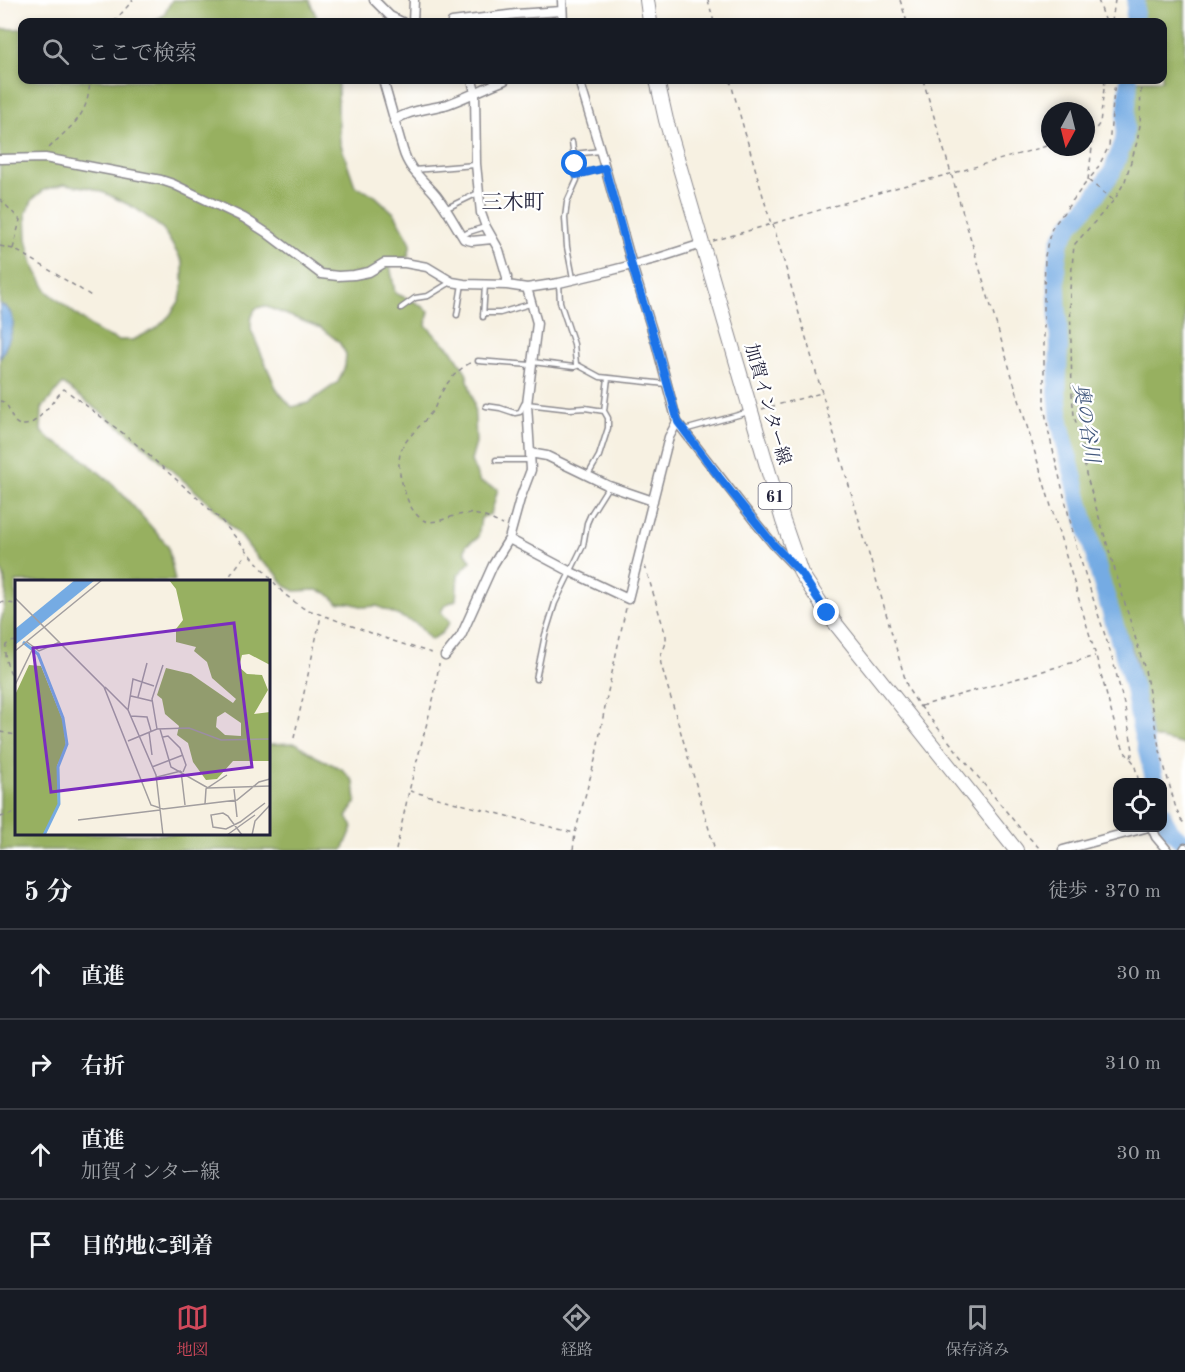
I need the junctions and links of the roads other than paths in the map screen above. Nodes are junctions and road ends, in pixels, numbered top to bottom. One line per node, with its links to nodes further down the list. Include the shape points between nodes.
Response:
1 (374, 0): 6 (street)
2 (414, 0): 9 (street)
3 (562, 0): 5 (street)
4 (647, 0): 12 (main road)
5 (561, 11): 10 (street); 11 (street)
6 (387, 13): 7 (street); 8 (street)
7 (384, 18)
8 (395, 18)
9 (413, 18)
10 (500, 18)
11 (562, 18)
12 (649, 18)
13 (384, 84): 19 (street)
14 (473, 84): 18 (street)
15 (494, 84): 18 (street)
16 (580, 84): 21 (street)
17 (658, 84): 33 (main road, 加賀インター線 / 61)
18 (475, 92): 19 (street); 24 (street)
19 (394, 121): 26 (street)
20 (572, 142): 22 (lane)
21 (600, 151): 22 (lane); 25 (street)
22 (574, 154): 27 (lane)
23 (0, 159): 36 (street, via 45,158 173,184 244,218 321,274 354,275 384,263 405,263 427,267)
24 (476, 165): 26 (lane); 28 (street)
25 (605, 168): 27 (lane); 34 (street)
26 (412, 170): 29 (street)
27 (576, 175): 35 (lane, via 566,218)
28 (479, 193): 29 (lane); 30 (street)
29 (445, 209): 31 (street)
30 (486, 227): 31 (lane); 32 (street)
31 (462, 236): 32 (street, via 472,241)
32 (492, 239): 40 (street, via 499,250)
33 (702, 244): 34 (street); 53 (main road, 加賀インター線 / 61)
34 (632, 266): 35 (street); 49 (street)
35 (573, 279): 37 (street)
36 (452, 282): 38 (street); 43 (lane)
37 (559, 283): 41 (street); 47 (lane, via 560,302)
38 (462, 284): 39 (street); 44 (lane)
39 (485, 285): 40 (street); 42 (lane, via 483,315)
40 (507, 285): 41 (street)
41 (527, 288): 42 (street)
42 (531, 304): 46 (street, via 537,323)
43 (401, 308)
44 (457, 315)
45 (478, 361): 46 (lane)
46 (532, 364): 47 (lane); 50 (street)
47 (578, 366): 48 (lane)
48 (608, 378): 49 (lane); 52 (lane)
49 (667, 384): 54 (street)
50 (527, 403): 51 (lane, via 515,413); 52 (lane); 56 (street)
51 (486, 406)
52 (604, 411): 58 (lane, via 608,428)
53 (751, 412): 55 (lane); 63 (main road, 加賀インター線 / 61)
54 (678, 422): 55 (street); 60 (street, via 669,437)
55 (683, 431): 63 (street, via 768,538)
56 (530, 456): 57 (lane); 58 (street, via 547,456); 61 (street, via 531,470)
57 (496, 460)
58 (588, 475): 59 (street)
59 (609, 486): 60 (street); 62 (lane, via 587,523 583,546)
60 (653, 501): 62 (street, via 628,599)
61 (509, 539): 62 (street); 64 (street, via 493,564 461,636)
62 (571, 572): 65 (lane, via 548,620)
63 (801, 573): 68 (main road, 加賀インター線 / 61, via 827,613)
64 (445, 656)
65 (536, 679)
66 (1130, 832): 69 (street)
67 (1154, 832): 70 (street)
68 (1016, 850)
69 (1064, 850)
70 (1167, 850)

